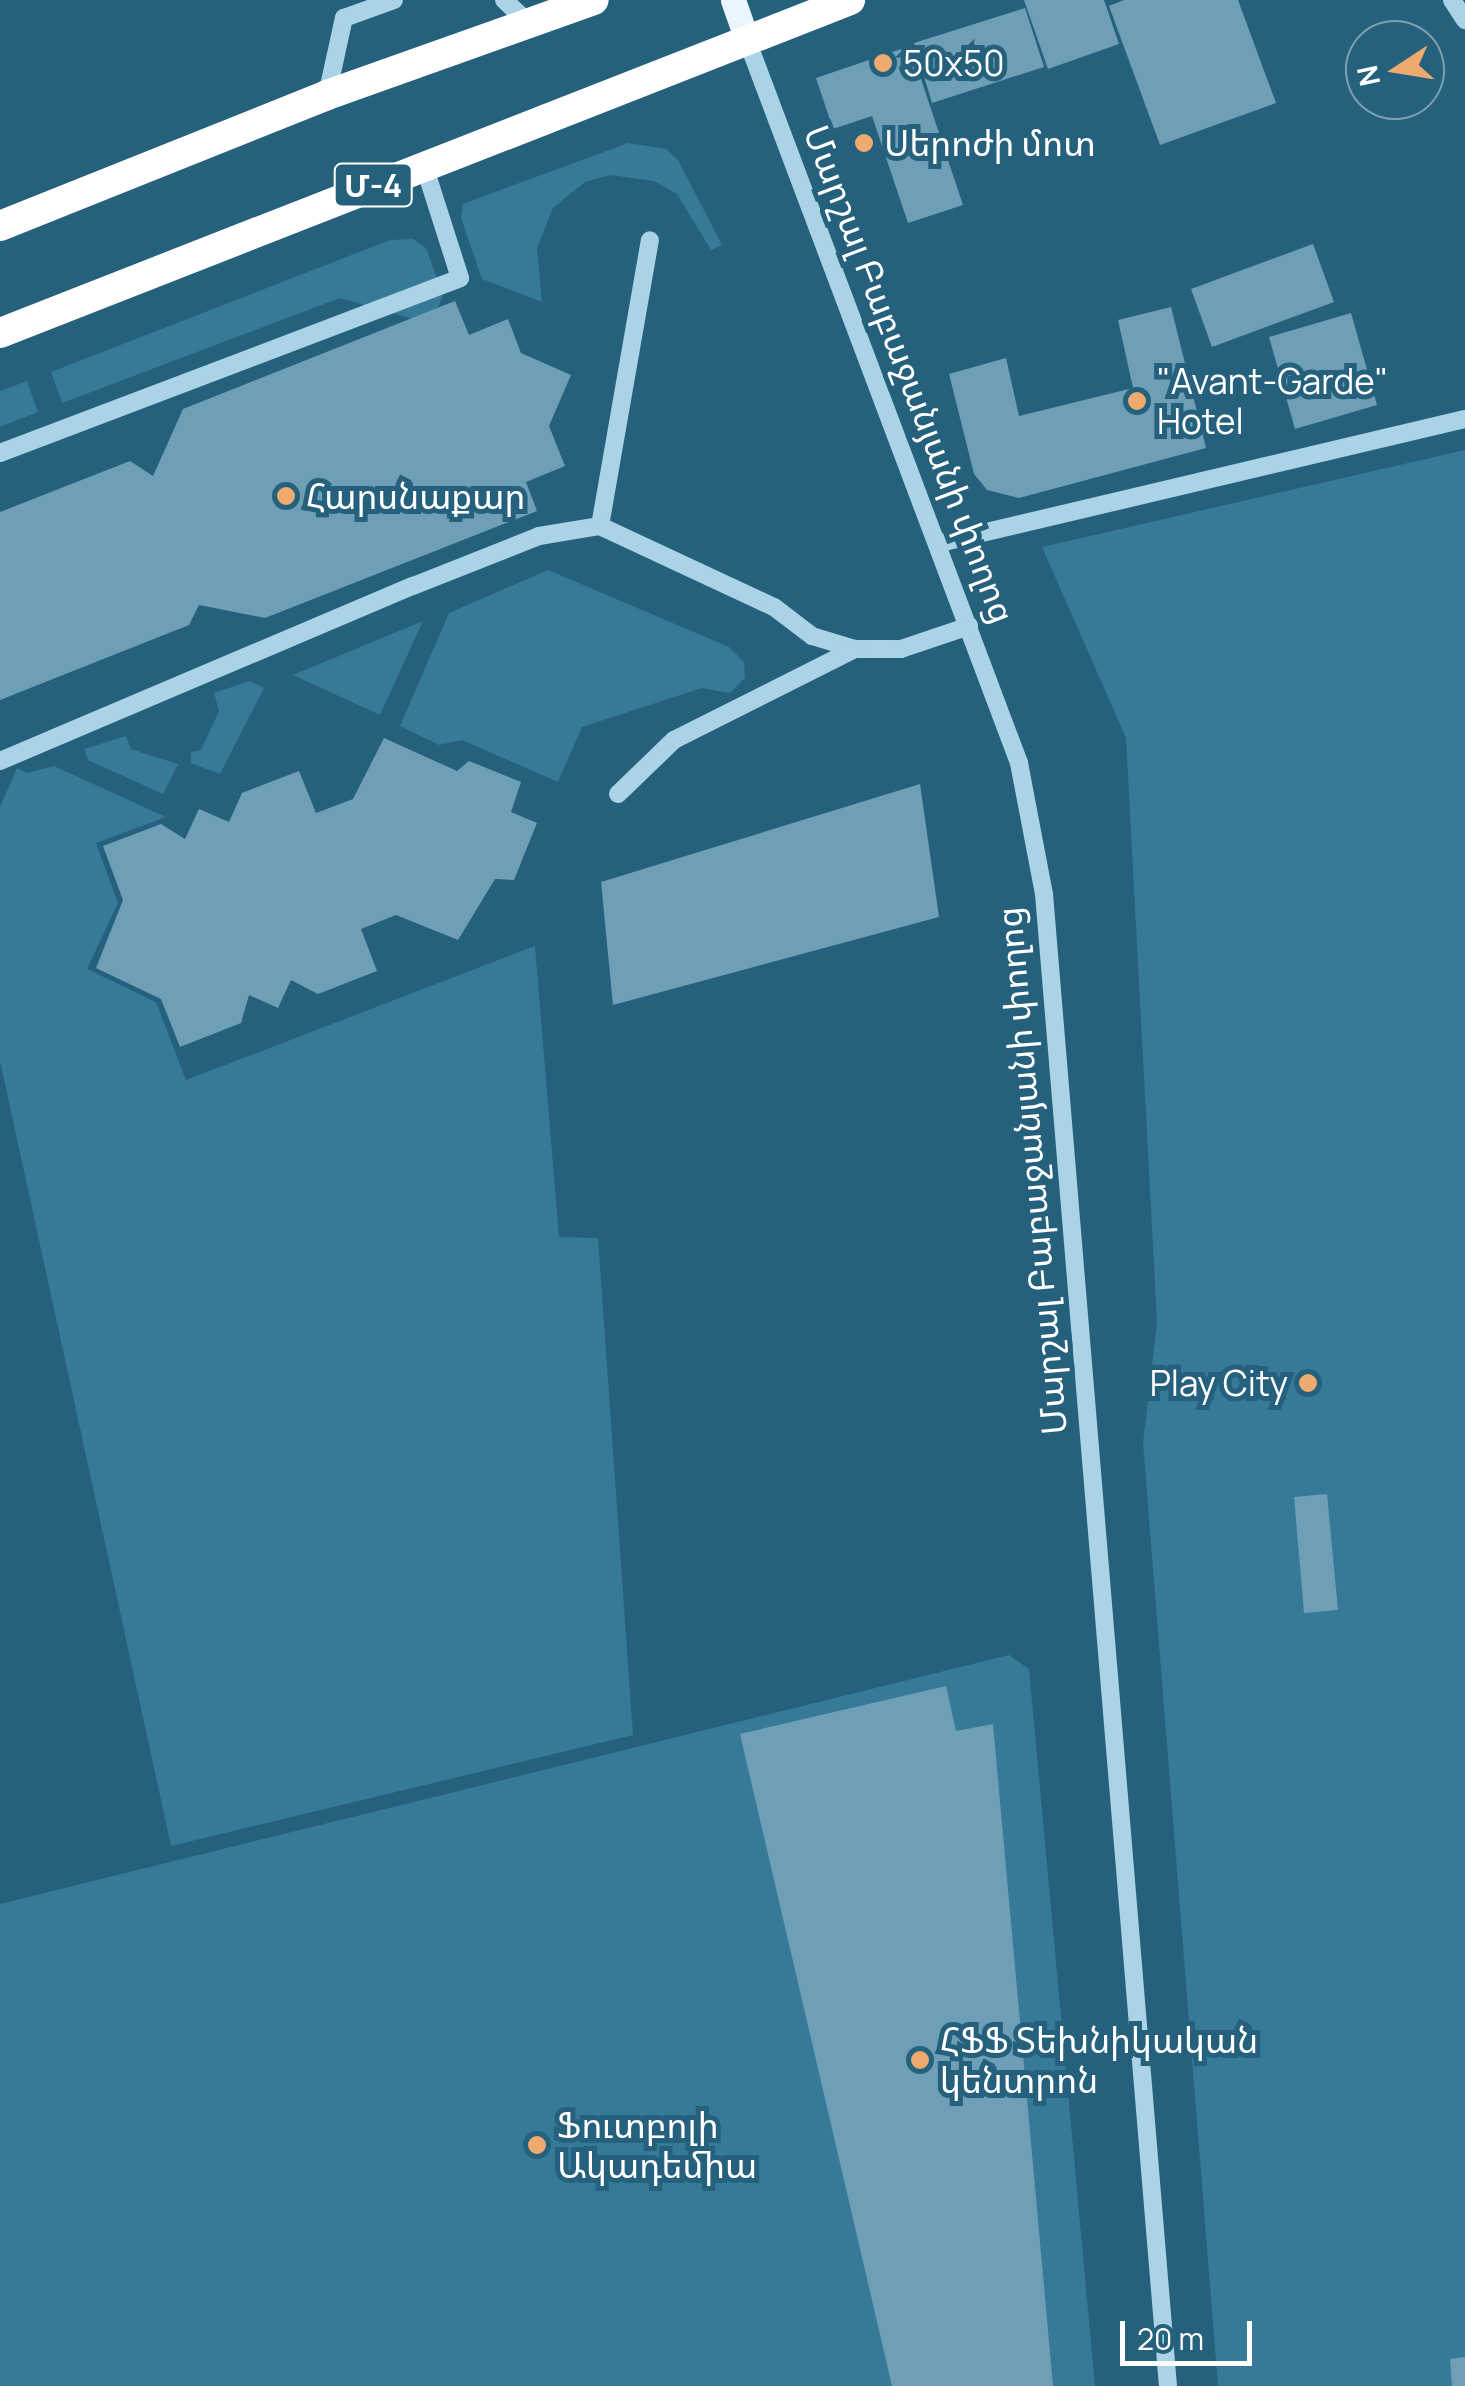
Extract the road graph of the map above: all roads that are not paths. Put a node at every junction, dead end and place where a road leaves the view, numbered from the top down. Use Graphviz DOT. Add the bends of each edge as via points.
graph roads {
  1 [pos="394,0"];
  2 [pos="504,0"];
  3 [pos="594,0"];
  4 [pos="733,0"];
  5 [pos="850,0"];
  6 [pos="1452,0"];
  7 [pos="1465,20"];
  8 [pos="530,24"];
  9 [pos="747,40"];
  10 [pos="328,95"];
  11 [pos="424,165"];
  12 [pos="0,226"];
  13 [pos="650,240"];
  14 [pos="0,332"];
  15 [pos="1465,419"];
  16 [pos="0,454"];
  17 [pos="600,526"];
  18 [pos="940,543"];
  19 [pos="969,626"];
  20 [pos="855,649"];
  21 [pos="0,761"];
  22 [pos="618,794"];
  23 [pos="1168,2386"];
  1 -- 10 [label="street" via="344,18"];
  2 -- 8 [label="street"];
  3 -- 8 [label="highway"];
  4 -- 9 [label="main road, Մարշալ Բաբաջանյանի փողոց"];
  5 -- 9 [label="highway, Մ-4"];
  6 -- 7 [label="street"];
  8 -- 10 [label="highway"];
  9 -- 11 [label="highway, Մ-4"];
  9 -- 18 [label="street, Մարշալ Բաբաջանյանի փողոց"];
  10 -- 12 [label="highway"];
  11 -- 14 [label="highway, Մ-4"];
  11 -- 16 [label="street" via="460,278"];
  13 -- 17 [label="street"];
  15 -- 18 [label="street"];
  17 -- 20 [label="street" via="774,607 812,636"];
  17 -- 21 [label="street" via="540,536"];
  18 -- 19 [label="street, Մարշալ Բաբաջանյանի փողոց"];
  19 -- 20 [label="street" via="902,649"];
  19 -- 23 [label="street, Մարշալ Բաբաջանյանի փողոց" via="1019,763 1044,894"];
  20 -- 22 [label="street" via="674,740"];
}
